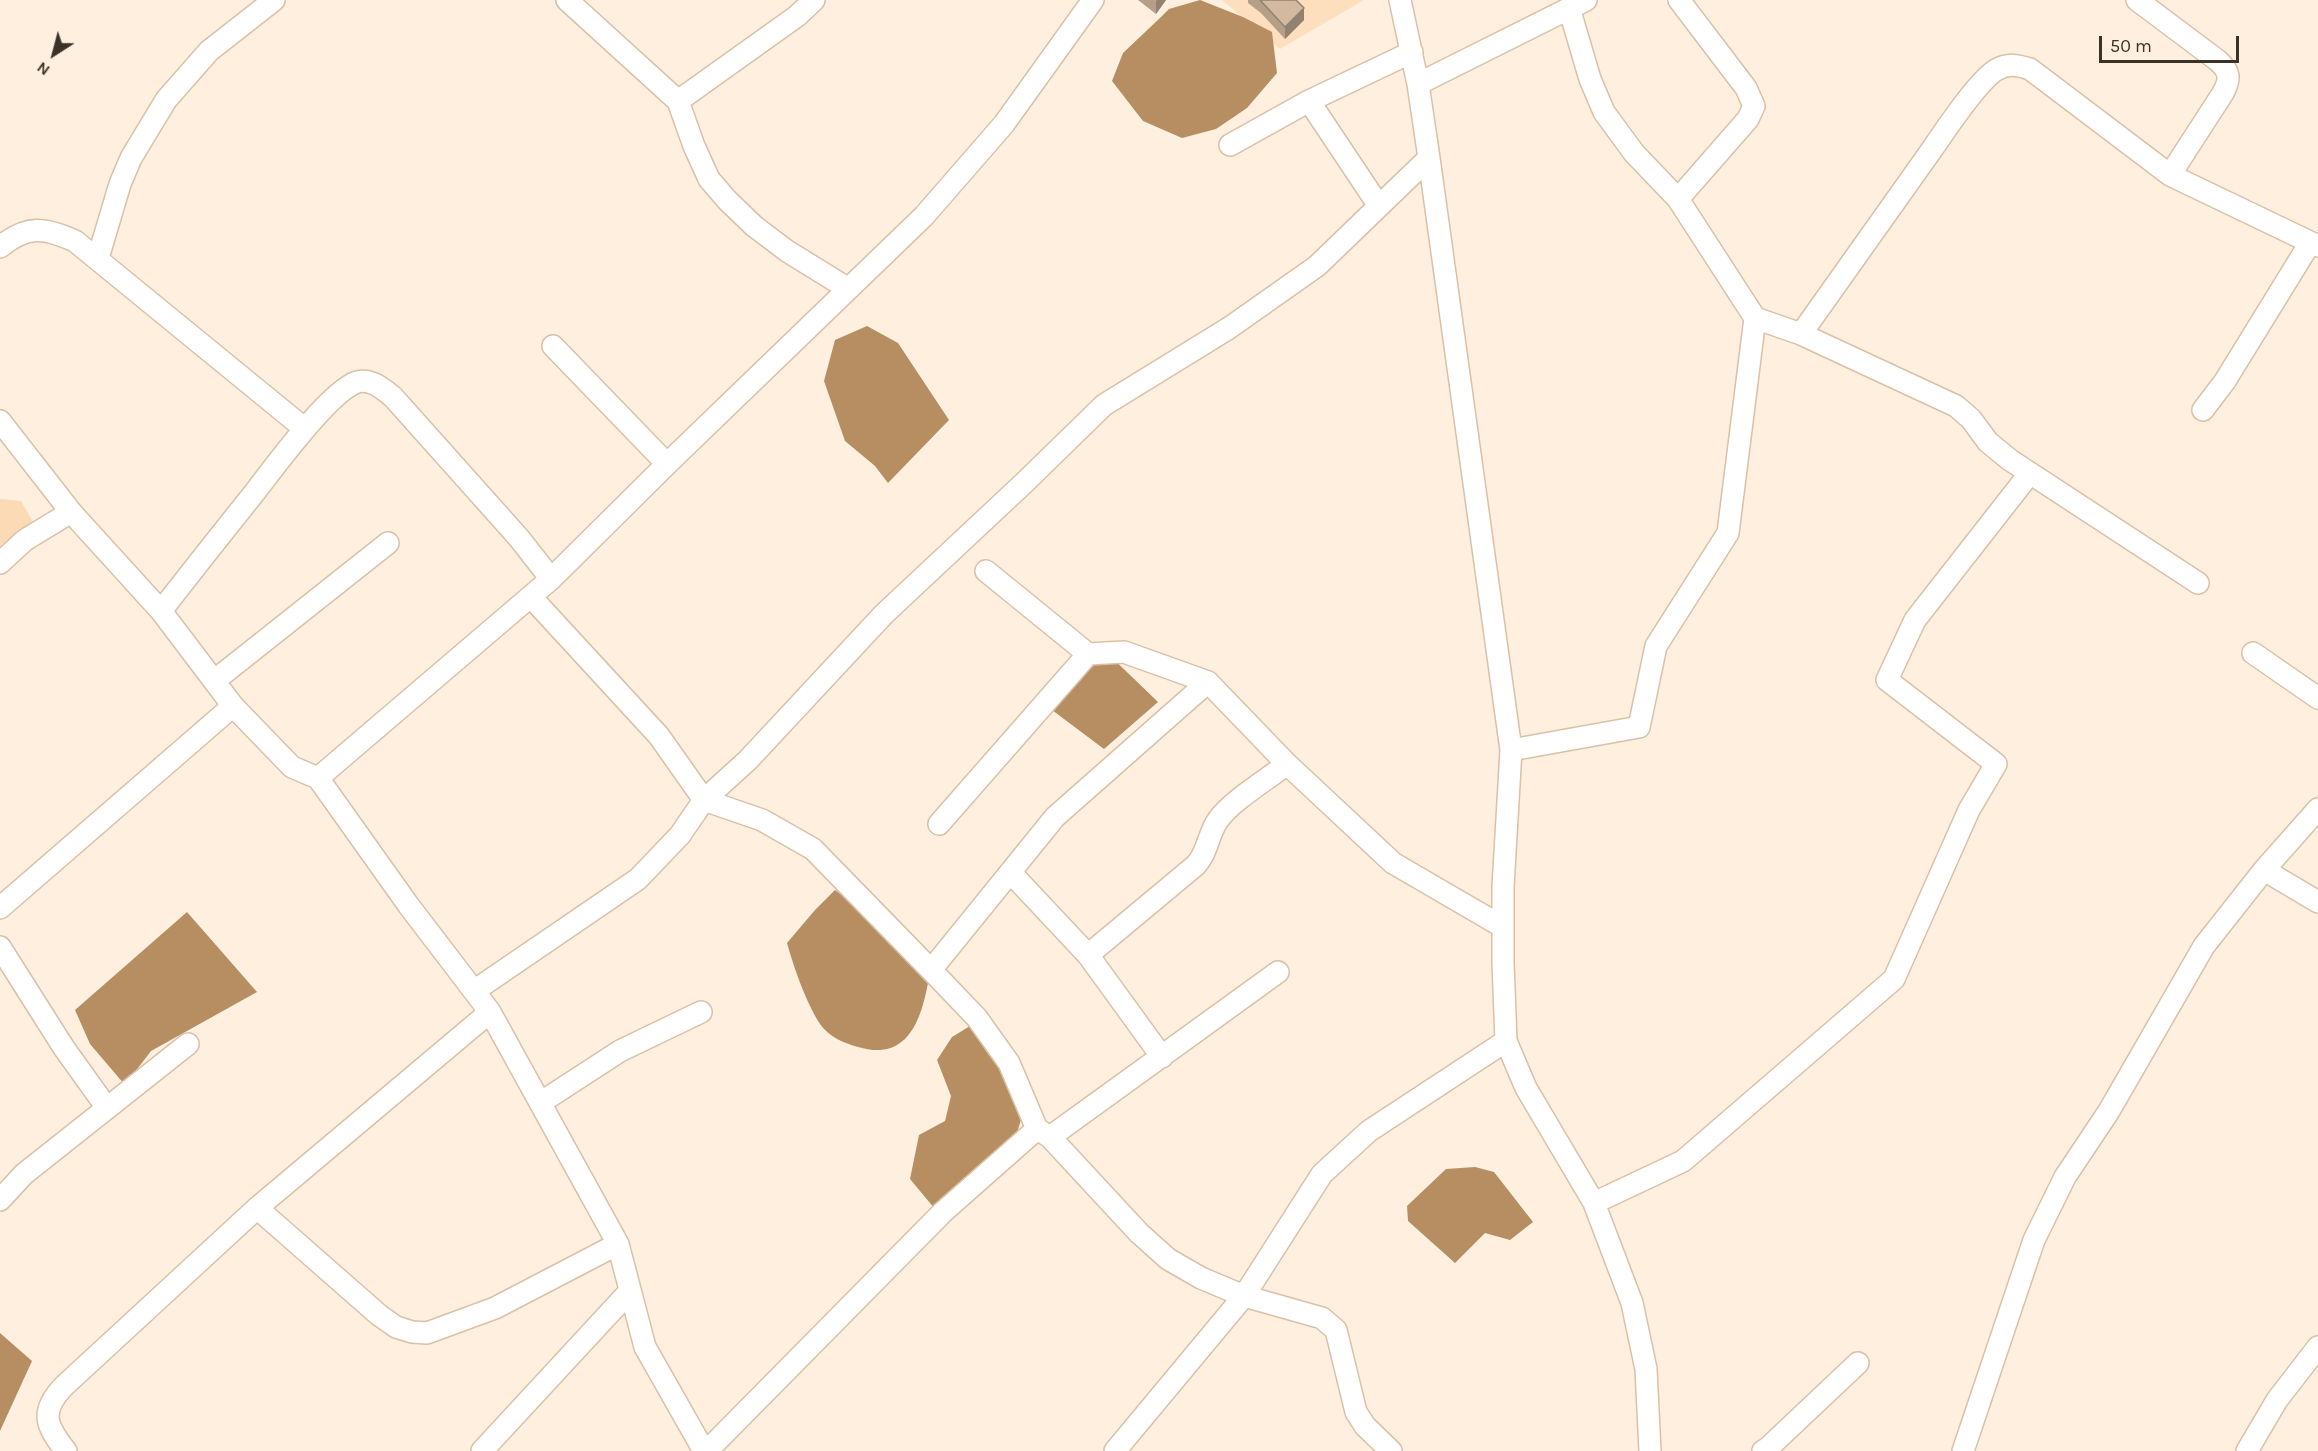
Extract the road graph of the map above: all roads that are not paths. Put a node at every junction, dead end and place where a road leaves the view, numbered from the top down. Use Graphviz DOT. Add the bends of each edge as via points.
graph roads {
  1 [pos="274,0"];
  2 [pos="567,0"];
  3 [pos="814,0"];
  4 [pos="1093,0"];
  5 [pos="1400,0"];
  6 [pos="1679,0"];
  7 [pos="2137,0"];
  8 [pos="1577,4"];
  9 [pos="1412,52"];
  10 [pos="1418,84"];
  11 [pos="678,101"];
  12 [pos="1309,101"];
  13 [pos="1230,145"];
  14 [pos="1429,158"];
  15 [pos="2170,175"];
  16 [pos="1678,199"];
  17 [pos="1379,206"];
  18 [pos="2314,245"];
  19 [pos="0,247"];
  20 [pos="98,258"];
  21 [pos="847,288"];
  22 [pos="1755,318"];
  23 [pos="1801,334"];
  24 [pos="553,346"];
  25 [pos="2203,410"];
  26 [pos="0,421"];
  27 [pos="305,429"];
  28 [pos="667,464"];
  29 [pos="2030,473"];
  30 [pos="71,512"];
  31 [pos="388,543"];
  32 [pos="0,563"];
  33 [pos="986,571"];
  34 [pos="551,579"];
  35 [pos="2198,583"];
  36 [pos="531,597"];
  37 [pos="161,611"];
  38 [pos="2253,653"];
  39 [pos="1088,654"];
  40 [pos="214,681"];
  41 [pos="1208,682"];
  42 [pos="2318,698"];
  43 [pos="233,706"];
  44 [pos="1511,750"];
  45 [pos="1287,764"];
  46 [pos="318,778"];
  47 [pos="705,800"];
  48 [pos="2318,808"];
  49 [pos="939,824"];
  50 [pos="2264,870"];
  51 [pos="1011,873"];
  52 [pos="2318,902"];
  53 [pos="0,908"];
  54 [pos="1503,927"];
  55 [pos="0,947"];
  56 [pos="1088,955"];
  57 [pos="931,970"];
  58 [pos="1278,972"];
  59 [pos="474,991"];
  60 [pos="490,1012"];
  61 [pos="701,1012"];
  62 [pos="1506,1041"];
  63 [pos="188,1044"];
  64 [pos="1162,1057"];
  65 [pos="540,1103"];
  66 [pos="107,1108"];
  67 [pos="1044,1133"];
  68 [pos="0,1200"];
  69 [pos="1594,1203"];
  70 [pos="257,1208"];
  71 [pos="618,1244"];
  72 [pos="630,1291"];
  73 [pos="1244,1296"];
  74 [pos="2318,1347"];
  75 [pos="1858,1363"];
  76 [pos="1971,1447"];
  77 [pos="66,1451"];
  78 [pos="482,1451"];
  79 [pos="706,1451"];
  80 [pos="1115,1451"];
  81 [pos="1391,1451"];
  82 [pos="1650,1451"];
  83 [pos="1763,1451"];
  84 [pos="2247,1451"];
  1 -- 20 [label="street" via="209,51 166,99 131,158"];
  2 -- 11 [label="street"];
  3 -- 11 [label="street"];
  4 -- 21 [label="street" via="1004,124 924,216"];
  5 -- 9 [label="street"];
  6 -- 16 [label="street" via="1746,88 1754,106 1748,119"];
  7 -- 15 [label="street" via="2217,60 2229,75 2223,93"];
  8 -- 10 [label="street"];
  8 -- 16 [label="street" via="1590,79 1604,112 1634,153"];
  9 -- 10 [label="street"];
  9 -- 12 [label="street"];
  10 -- 14 [label="street"];
  11 -- 21 [label="street" via="710,179 727,200 754,226"];
  12 -- 13 [label="street"];
  12 -- 17 [label="street"];
  14 -- 17 [label="street"];
  14 -- 44 [label="street"];
  15 -- 18 [label="street"];
  15 -- 23 [label="street" via="2030,69 2006,65 1985,79"];
  16 -- 22 [label="street"];
  17 -- 47 [label="street" via="1317,266 1229,328 1104,405 884,614"];
  18 -- 25 [label="street"];
  19 -- 20 [label="street" via="33,229 75,241"];
  20 -- 27 [label="street"];
  21 -- 28 [label="street"];
  22 -- 23 [label="street"];
  22 -- 44 [label="street" via="1728,533 1656,646 1639,727"];
  23 -- 29 [label="street" via="1956,406 1996,449"];
  24 -- 28 [label="street"];
  26 -- 30 [label="street"];
  27 -- 34 [label="street" via="346,388 367,381 378,385 511,529"];
  27 -- 37 [label="street"];
  28 -- 34 [label="street"];
  29 -- 35 [label="street"];
  29 -- 69 [label="street" via="1915,620 1887,680 1996,764 1969,810 1894,979 1683,1161"];
  30 -- 32 [label="street" via="25,540"];
  30 -- 37 [label="street"];
  31 -- 40 [label="street"];
  33 -- 39 [label="street"];
  34 -- 36 [label="street"];
  36 -- 46 [label="street"];
  36 -- 47 [label="street" via="659,736"];
  37 -- 40 [label="street"];
  38 -- 42 [label="street"];
  39 -- 41 [label="street" via="1124,652"];
  39 -- 49 [label="street"];
  40 -- 43 [label="street"];
  41 -- 45 [label="street"];
  41 -- 51 [label="street" via="1055,817"];
  43 -- 46 [label="street" via="292,767"];
  43 -- 53 [label="street"];
  44 -- 54 [label="street"];
  45 -- 54 [label="street" via="1393,863"];
  45 -- 56 [label="street" via="1224,813 1196,865"];
  46 -- 59 [label="street"];
  47 -- 57 [label="street" via="762,819 813,849"];
  47 -- 59 [label="street" via="681,835 638,879"];
  48 -- 50 [label="street"];
  50 -- 52 [label="street"];
  50 -- 76 [label="street" via="2204,946 2109,1111 2065,1177 2034,1240"];
  51 -- 56 [label="street"];
  51 -- 57 [label="street"];
  54 -- 62 [label="street"];
  55 -- 66 [label="street"];
  56 -- 64 [label="street"];
  57 -- 67 [label="street" via="977,1018 1009,1063"];
  58 -- 64 [label="street"];
  59 -- 60 [label="street"];
  60 -- 65 [label="street"];
  60 -- 70 [label="street"];
  61 -- 65 [label="street" via="620,1052"];
  62 -- 69 [label="street" via="1526,1088"];
  62 -- 73 [label="street" via="1369,1131 1322,1174"];
  63 -- 66 [label="street"];
  64 -- 67 [label="street"];
  65 -- 71 [label="street"];
  66 -- 68 [label="street" via="24,1174"];
  67 -- 73 [label="street" via="1168,1259"];
  67 -- 79 [label="street" via="942,1212"];
  69 -- 82 [label="street" via="1632,1303 1646,1369"];
  70 -- 71 [label="street" via="379,1315 412,1332 427,1332 495,1308"];
  70 -- 77 [label="street" via="51,1399 49,1423"];
  71 -- 72 [label="street"];
  72 -- 78 [label="street"];
  72 -- 79 [label="street" via="645,1347"];
  73 -- 80 [label="street"];
  73 -- 81 [label="street" via="1330,1323 1336,1330 1356,1412"];
  74 -- 84 [label="street" via="2277,1400"];
  75 -- 83 [label="street"];
}
